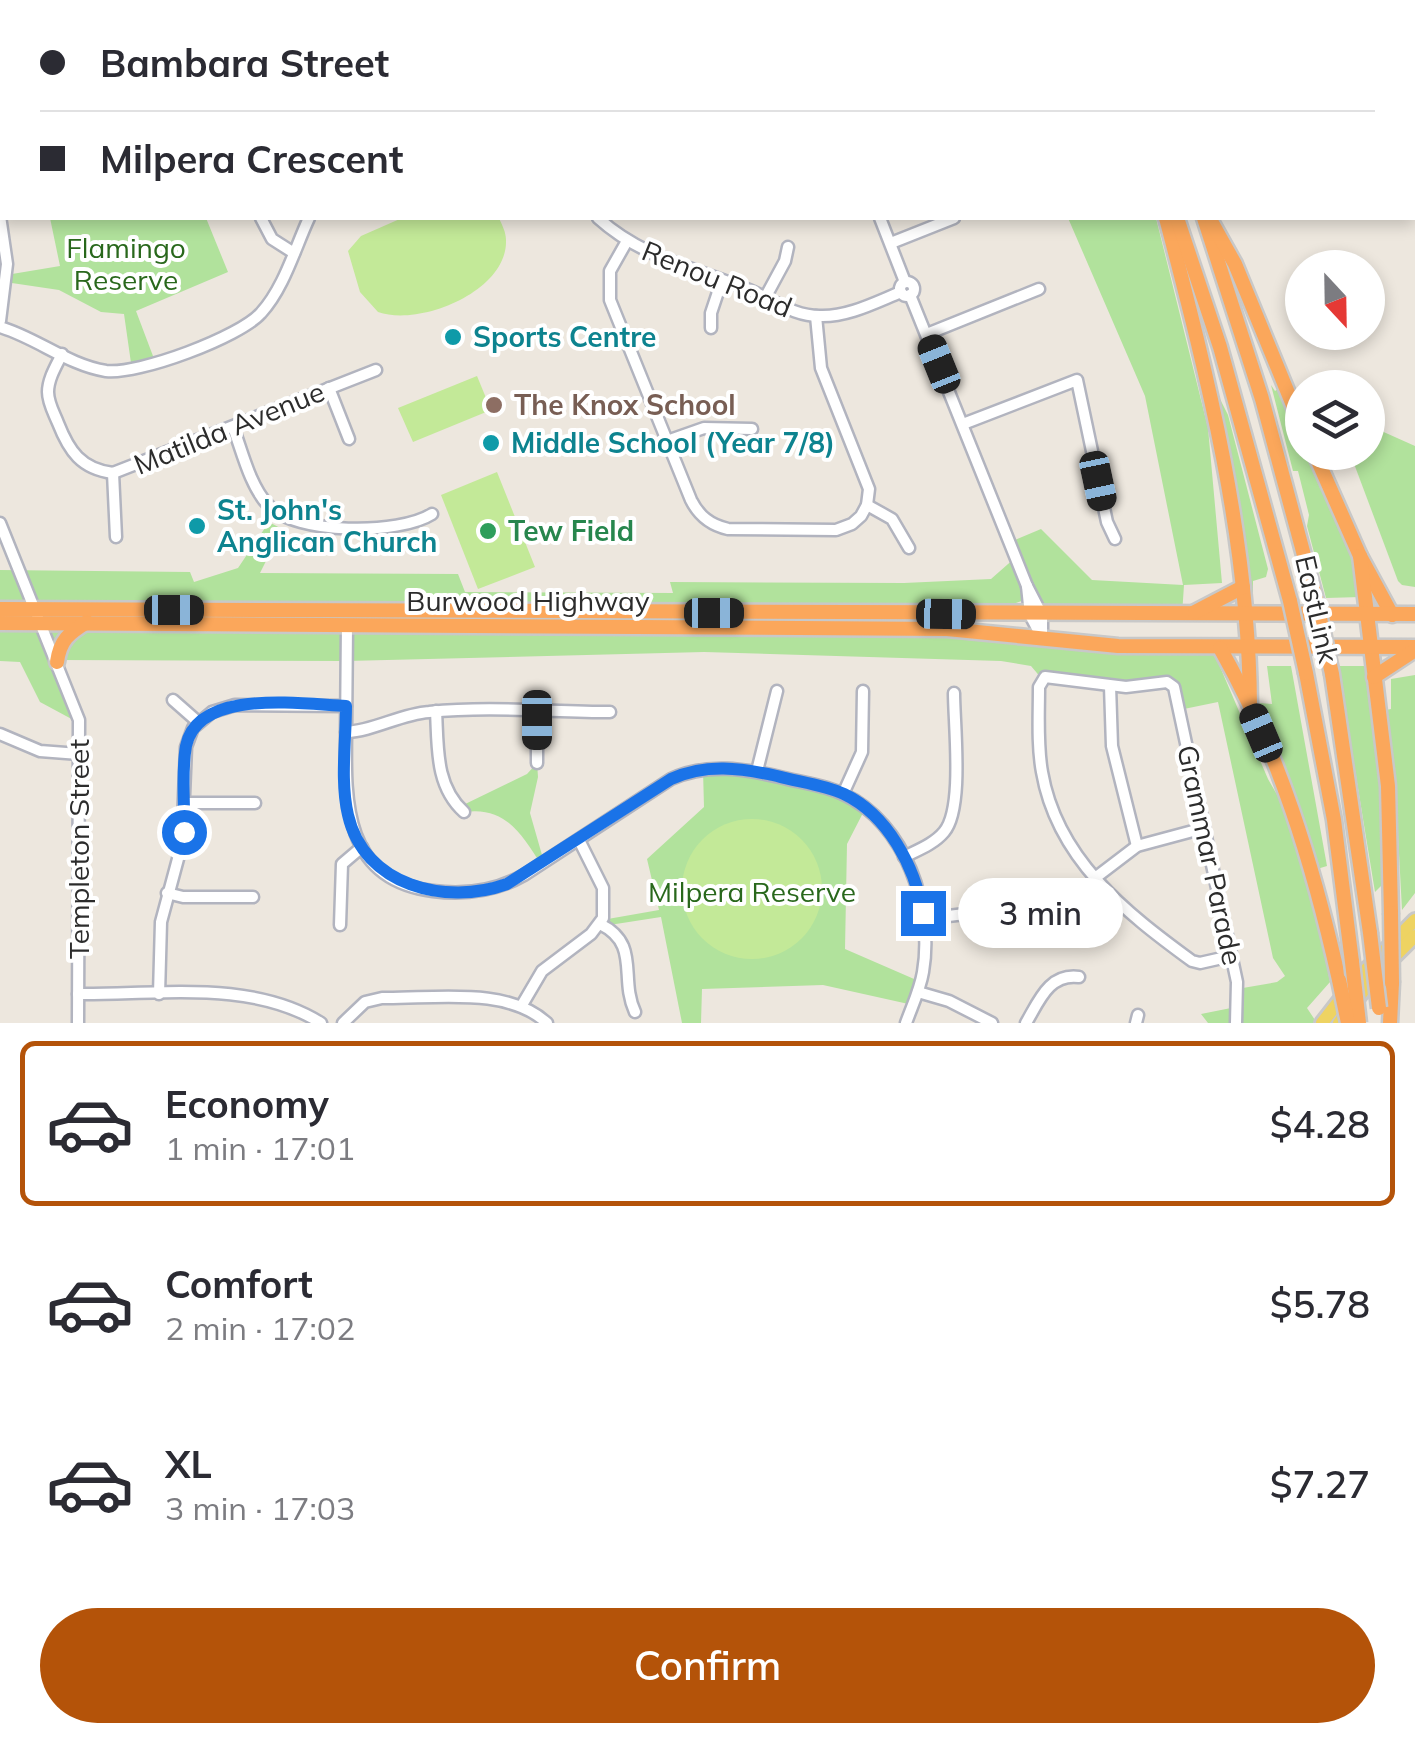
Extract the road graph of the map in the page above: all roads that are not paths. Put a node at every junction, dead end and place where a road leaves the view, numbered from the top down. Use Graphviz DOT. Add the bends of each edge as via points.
graph roads {
  1 [pos="1,220"];
  2 [pos="261,220"];
  3 [pos="308,220"];
  4 [pos="603,220"];
  5 [pos="881,220"];
  6 [pos="949,220"];
  7 [pos="1166,220"];
  8 [pos="1178,220"];
  9 [pos="1207,220"];
  10 [pos="1207,220"];
  11 [pos="627,240"];
  12 [pos="890,243"];
  13 [pos="788,247"];
  14 [pos="294,253"];
  15 [pos="722,280"];
  16 [pos="1039,289"];
  17 [pos="906,290"];
  18 [pos="766,298"];
  19 [pos="816,316"];
  20 [pos="0,324"];
  21 [pos="711,328"];
  22 [pos="927,334"];
  23 [pos="62,354"];
  24 [pos="376,370"];
  25 [pos="1285,386"];
  26 [pos="328,388"];
  27 [pos="963,424"];
  28 [pos="233,427"];
  29 [pos="752,430"];
  30 [pos="349,439"];
  31 [pos="667,440"];
  32 [pos="1322,470"];
  33 [pos="113,473"];
  34 [pos="867,506"];
  35 [pos="432,514"];
  36 [pos="0,523"];
  37 [pos="116,537"];
  38 [pos="1115,539"];
  39 [pos="909,548"];
  40 [pos="1360,556"];
  41 [pos="1027,586"];
  42 [pos="1243,587"];
  43 [pos="0,609"];
  44 [pos="1033,609"];
  45 [pos="1392,614"];
  46 [pos="1415,614"];
  47 [pos="36,615"];
  48 [pos="1189,615"];
  49 [pos="1245,615"];
  50 [pos="1367,616"];
  51 [pos="947,621"];
  52 [pos="87,622"];
  53 [pos="0,623"];
  54 [pos="346,626"];
  55 [pos="1042,637"];
  56 [pos="1220,648"];
  57 [pos="1415,648"];
  58 [pos="1248,649"];
  59 [pos="1370,650"];
  60 [pos="57,662"];
  61 [pos="1374,677"];
  62 [pos="1110,686"];
  63 [pos="777,691"];
  64 [pos="863,691"];
  65 [pos="954,692"];
  66 [pos="173,700"];
  67 [pos="346,706"];
  68 [pos="1250,706"];
  69 [pos="436,711"];
  70 [pos="537,712"];
  71 [pos="610,712"];
  72 [pos="198,722"];
  73 [pos="346,732"];
  74 [pos="0,734"];
  75 [pos="80,754"];
  76 [pos="537,763"];
  77 [pos="757,772"];
  78 [pos="843,794"];
  79 [pos="185,803"];
  80 [pos="255,804"];
  81 [pos="464,812"];
  82 [pos="1204,828"];
  83 [pos="579,840"];
  84 [pos="1137,846"];
  85 [pos="362,847"];
  86 [pos="904,857"];
  87 [pos="1094,878"];
  88 [pos="167,893"];
  89 [pos="253,897"];
  90 [pos="1009,904"];
  91 [pos="924,919"];
  92 [pos="1415,920"];
  93 [pos="600,924"];
  94 [pos="340,925"];
  95 [pos="1415,936"];
  96 [pos="1231,956"];
  97 [pos="1079,976"];
  98 [pos="918,992"];
  99 [pos="78,994"];
  100 [pos="159,994"];
  101 [pos="522,1005"];
  102 [pos="635,1012"];
  103 [pos="1380,1015"];
  104 [pos="78,1023"];
  105 [pos="322,1023"];
  106 [pos="344,1023"];
  107 [pos="547,1023"];
  108 [pos="906,1023"];
  109 [pos="992,1023"];
  110 [pos="1026,1023"];
  111 [pos="1236,1023"];
  112 [pos="1322,1023"];
  113 [pos="1339,1023"];
  114 [pos="1348,1023"];
  115 [pos="1358,1023"];
  116 [pos="1390,1023"];
  1 -- 20 [label="street" via="8,264"];
  2 -- 14 [label="street" via="276,243"];
  3 -- 14 [label="street"];
  4 -- 11 [label="street, Renou Road"];
  5 -- 12 [label="street"];
  6 -- 12 [label="street"];
  7 -- 42 [label="highway" via="1218,429"];
  8 -- 115 [label="highway, EastLink, bridge" via="1290,601 1334,820"];
  9 -- 25 [label="highway" via="1234,264"];
  10 -- 103 [label="highway, EastLink, bridge" via="1316,600"];
  11 -- 15 [label="street, Renou Road"];
  11 -- 31 [label="street" via="611,266 609,295"];
  12 -- 17 [label="street"];
  13 -- 18 [label="street"];
  14 -- 23 [label="street" via="268,305 236,331 132,370 105,370"];
  15 -- 18 [label="street, Renou Road"];
  15 -- 21 [label="street"];
  16 -- 22 [label="street"];
  17 -- 19 [label="street, Renou Road" via="844,314"];
  17 -- 22 [label="street"];
  18 -- 19 [label="street, Renou Road"];
  19 -- 34 [label="street" via="820,362 868,484"];
  20 -- 23 [label="street"];
  22 -- 27 [label="street"];
  23 -- 33 [label="street, Matilda Avenue" via="48,394 64,440 79,461"];
  24 -- 26 [label="street, Matilda Avenue"];
  26 -- 28 [label="street, Matilda Avenue"];
  26 -- 30 [label="street"];
  27 -- 38 [label="street" via="1077,380"];
  27 -- 41 [label="street"];
  28 -- 33 [label="street, Matilda Avenue"];
  28 -- 35 [label="street" via="263,499 292,521 396,526"];
  29 -- 31 [label="street" via="704,428"];
  31 -- 34 [label="street" via="694,508 720,528 836,530 856,521"];
  32 -- 40 [label="highway"];
  33 -- 37 [label="street"];
  34 -- 39 [label="street" via="892,519"];
  36 -- 47 [label="street"];
  40 -- 45 [label="highway"];
  40 -- 50 [label="highway"];
  41 -- 44 [label="street"];
  41 -- 44 [label="street"];
  42 -- 48 [label="highway"];
  42 -- 49 [label="highway"];
  43 -- 47 [label="highway, Burwood Highway"];
  44 -- 48 [label="highway, Burwood Highway"];
  44 -- 51 [label="highway, Burwood Highway"];
  44 -- 55 [label="street"];
  45 -- 46 [label="highway, Burwood Highway"];
  45 -- 50 [label="highway, Burwood Highway"];
  47 -- 51 [label="highway, Burwood Highway"];
  47 -- 52 [label="highway, Burwood Highway"];
  47 -- 53 [label="highway, Burwood Highway"];
  47 -- 60 [label="street, Templeton Street"];
  48 -- 49 [label="highway, Burwood Highway"];
  49 -- 50 [label="highway, Burwood Highway"];
  49 -- 58 [label="highway"];
  50 -- 59 [label="highway"];
  51 -- 54 [label="highway, Burwood Highway"];
  51 -- 55 [label="highway, Burwood Highway"];
  52 -- 54 [label="highway, Burwood Highway"];
  52 -- 60 [label="highway" via="64,638"];
  54 -- 67 [label="street"];
  55 -- 56 [label="highway, Burwood Highway"];
  56 -- 58 [label="highway, Burwood Highway"];
  56 -- 68 [label="highway"];
  57 -- 59 [label="highway, Burwood Highway"];
  57 -- 61 [label="highway"];
  58 -- 59 [label="highway, Burwood Highway"];
  58 -- 68 [label="highway"];
  59 -- 61 [label="highway"];
  60 -- 75 [label="street, Templeton Street" via="78,714"];
  61 -- 116 [label="highway, bridge" via="1388,786"];
  62 -- 82 [label="street, Grammar Parade" via="1174,687"];
  62 -- 84 [label="street" via="1112,746"];
  62 -- 87 [label="street" via="1048,675 1040,687 1046,790 1062,832"];
  63 -- 77 [label="street"];
  64 -- 78 [label="street" via="862,752"];
  65 -- 86 [label="street" via="952,818 939,838"];
  66 -- 72 [label="street"];
  67 -- 72 [label="street" via="235,705"];
  67 -- 73 [label="street"];
  68 -- 114 [label="highway, bridge" via="1299,825"];
  69 -- 70 [label="street"];
  69 -- 73 [label="street"];
  69 -- 81 [label="street" via="442,776"];
  70 -- 71 [label="street"];
  70 -- 76 [label="street"];
  72 -- 79 [label="street" via="186,748"];
  73 -- 85 [label="street" via="346,806"];
  74 -- 75 [label="street" via="40,752"];
  75 -- 99 [label="street, Templeton Street"];
  77 -- 78 [label="street"];
  77 -- 83 [label="street" via="681,774"];
  78 -- 86 [label="street" via="881,824"];
  79 -- 80 [label="street"];
  79 -- 88 [label="street" via="180,856"];
  82 -- 84 [label="street"];
  82 -- 96 [label="street, Grammar Parade"];
  83 -- 85 [label="street" via="516,880 470,892 404,883"];
  83 -- 93 [label="street" via="604,888"];
  84 -- 87 [label="street"];
  85 -- 94 [label="street" via="342,864"];
  86 -- 91 [label="street"];
  87 -- 96 [label="street" via="1192,961"];
  88 -- 89 [label="street"];
  88 -- 100 [label="street"];
  90 -- 91 [label="street"];
  91 -- 98 [label="street"];
  92 -- 112 [label="main road"];
  93 -- 101 [label="street" via="542,971"];
  93 -- 102 [label="street" via="624,944"];
  95 -- 113 [label="main road"];
  96 -- 111 [label="street, Grammar Parade"];
  97 -- 110 [label="street" via="1050,984"];
  98 -- 108 [label="street"];
  98 -- 109 [label="street"];
  99 -- 100 [label="street"];
  99 -- 104 [label="street, Templeton Street"];
  100 -- 105 [label="street" via="255,997"];
  101 -- 106 [label="street" via="376,999"];
  101 -- 107 [label="street"];
}
